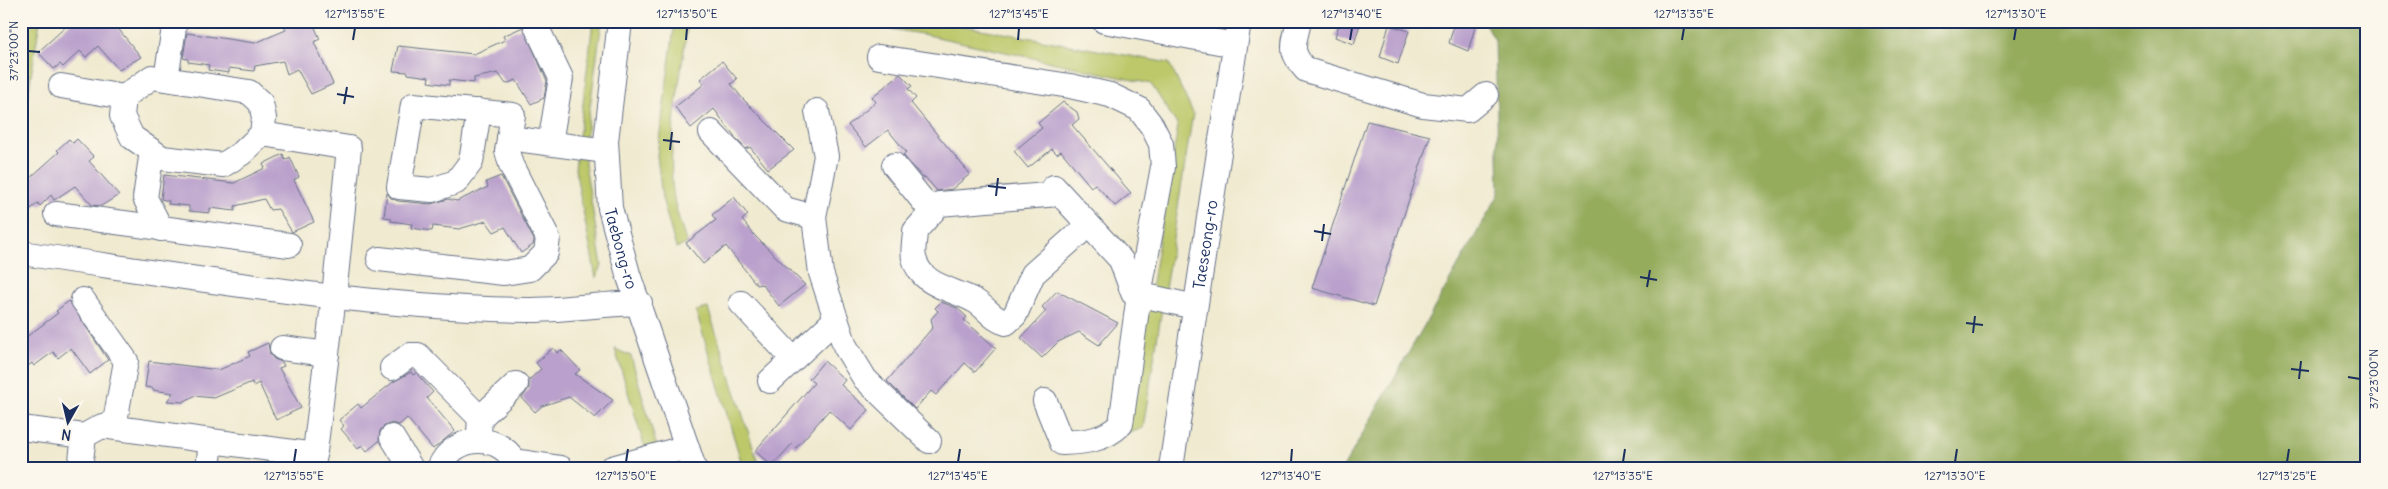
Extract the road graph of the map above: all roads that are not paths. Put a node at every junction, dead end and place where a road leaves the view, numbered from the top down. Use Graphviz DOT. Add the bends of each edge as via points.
graph roads {
  1 [pos="175,21"];
  2 [pos="620,21"];
  3 [pos="1104,21"];
  4 [pos="1239,21"];
  5 [pos="1299,21"];
  6 [pos="536,26"];
  7 [pos="1235,46"];
  8 [pos="879,57"];
  9 [pos="166,79"];
  10 [pos="61,86"];
  11 [pos="1486,96"];
  12 [pos="124,97"];
  13 [pos="479,111"];
  14 [pos="818,111"];
  15 [pos="711,132"];
  16 [pos="262,134"];
  17 [pos="509,138"];
  18 [pos="550,144"];
  19 [pos="152,151"];
  20 [pos="606,151"];
  21 [pos="894,165"];
  22 [pos="932,212"];
  23 [pos="56,214"];
  24 [pos="814,216"];
  25 [pos="1087,226"];
  26 [pos="161,229"];
  27 [pos="289,245"];
  28 [pos="21,253"];
  29 [pos="379,259"];
  30 [pos="1139,295"];
  31 [pos="334,296"];
  32 [pos="83,300"];
  33 [pos="640,303"];
  34 [pos="741,303"];
  35 [pos="1195,307"];
  36 [pos="836,319"];
  37 [pos="282,348"];
  38 [pos="327,354"];
  39 [pos="793,359"];
  40 [pos="392,368"];
  41 [pos="770,380"];
  42 [pos="516,384"];
  43 [pos="1046,401"];
  44 [pos="21,428"];
  45 [pos="114,428"];
  46 [pos="479,429"];
  47 [pos="84,436"];
  48 [pos="392,437"];
  49 [pos="211,441"];
  50 [pos="929,441"];
  51 [pos="691,458"];
  52 [pos="314,461"];
  53 [pos="516,464"];
  54 [pos="80,468"];
  55 [pos="208,468"];
  56 [pos="411,468"];
  57 [pos="438,468"];
  58 [pos="561,468"];
  59 [pos="612,468"];
  60 [pos="1171,468"];
  1 -- 9 [label="street"];
  2 -- 20 [label="street, Taebong-ro"];
  3 -- 7 [label="street"];
  4 -- 7 [label="street, Taeseong-ro"];
  5 -- 11 [label="street" via="1295,58 1306,70 1423,106 1468,110"];
  6 -- 18 [label="street" via="561,78"];
  7 -- 35 [label="street, Taeseong-ro"];
  8 -- 30 [label="street" via="1070,86 1110,95 1139,109 1161,144 1163,167"];
  9 -- 12 [label="street" via="152,77"];
  9 -- 16 [label="street" via="249,92 261,103 264,118"];
  10 -- 12 [label="street"];
  12 -- 19 [label="street" via="122,116 132,137"];
  13 -- 17 [label="street" via="513,115"];
  14 -- 24 [label="street" via="826,156"];
  15 -- 24 [label="street" via="785,209"];
  16 -- 19 [label="street" via="222,164 162,158"];
  16 -- 31 [label="street" via="350,148"];
  17 -- 18 [label="street"];
  17 -- 29 [label="street" via="507,151 511,165 548,238 546,253 530,269 504,273"];
  18 -- 20 [label="street"];
  19 -- 26 [label="street" via="145,198"];
  20 -- 33 [label="street, Taebong-ro" via="610,208 628,274"];
  21 -- 22 [label="street"];
  22 -- 25 [label="street" via="939,204 1056,190"];
  22 -- 25 [label="street" via="915,231 914,258 924,275 938,286 976,301 998,321 1006,323 1015,315 1032,274"];
  23 -- 26 [label="street"];
  24 -- 36 [label="street" via="821,273"];
  25 -- 30 [label="street" via="1121,260 1133,293"];
  26 -- 27 [label="street"];
  28 -- 31 [label="street"];
  30 -- 35 [label="street"];
  30 -- 43 [label="street" via="1121,424 1112,434 1087,442 1062,443"];
  31 -- 33 [label="street" via="527,310"];
  31 -- 38 [label="street"];
  32 -- 45 [label="street" via="126,361"];
  33 -- 51 [label="street, Taebong-ro"];
  34 -- 39 [label="street"];
  35 -- 60 [label="street, Taeseong-ro"];
  36 -- 39 [label="street"];
  36 -- 50 [label="street" via="845,346 866,379"];
  37 -- 38 [label="street"];
  38 -- 52 [label="street"];
  39 -- 41 [label="street"];
  40 -- 46 [label="street" via="410,355 418,355"];
  42 -- 46 [label="street"];
  44 -- 47 [label="street"];
  45 -- 47 [label="street" via="102,426"];
  45 -- 49 [label="street"];
  46 -- 53 [label="street" via="505,450"];
  46 -- 57 [label="street" via="452,449"];
  47 -- 54 [label="street"];
  48 -- 56 [label="street"];
  49 -- 52 [label="street"];
  49 -- 55 [label="street"];
  51 -- 59 [label="street"];
  53 -- 58 [label="street"];
}
